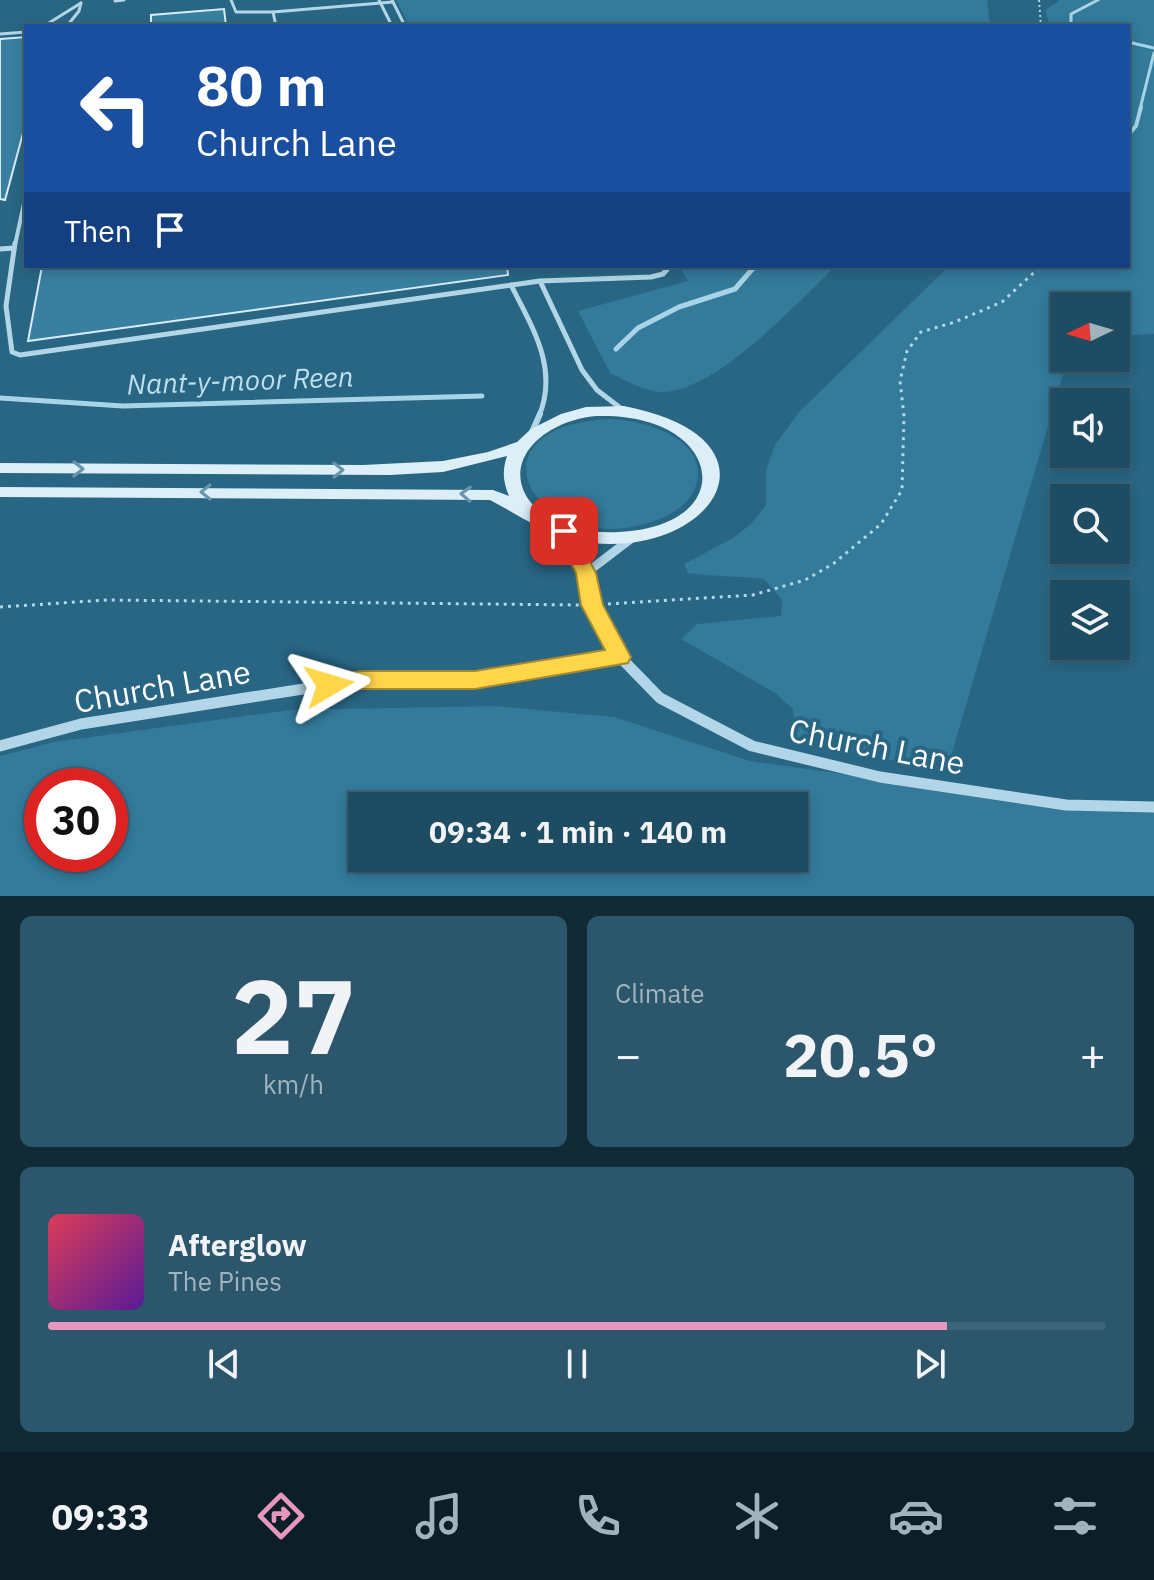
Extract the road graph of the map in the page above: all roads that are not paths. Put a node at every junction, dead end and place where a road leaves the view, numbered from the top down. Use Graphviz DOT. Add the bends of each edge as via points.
graph roads {
  1 [pos="124,0"];
  2 [pos="231,0"];
  3 [pos="115,1"];
  4 [pos="380,1"];
  5 [pos="392,1"];
  6 [pos="82,2"];
  7 [pos="273,12"];
  8 [pos="47,24"];
  9 [pos="69,24"];
  10 [pos="276,24"];
  11 [pos="391,24"];
  12 [pos="404,24"];
  13 [pos="24,32"];
  14 [pos="0,34"];
  15 [pos="24,203"];
  16 [pos="14,248"];
  17 [pos="0,249"];
  18 [pos="668,268"];
  19 [pos="540,281"];
  20 [pos="511,285"];
  21 [pos="3,307"];
  22 [pos="624,411"];
  23 [pos="525,440"];
  24 [pos="0,468"];
  25 [pos="0,492"];
  26 [pos="538,518"];
  27 [pos="564,531"];
  28 [pos="632,538"];
  29 [pos="586,573"];
  30 [pos="620,657"];
  31 [pos="0,746"];
  32 [pos="1154,807"];
  1 -- 3 [label="lane"];
  2 -- 7 [label="lane" via="236,12"];
  4 -- 5 [label="lane"];
  4 -- 7 [label="lane"];
  4 -- 11 [label="lane"];
  5 -- 12 [label="lane"];
  6 -- 8 [label="lane"];
  6 -- 9 [label="lane"];
  7 -- 10 [label="lane"];
  13 -- 14 [label="lane"];
  15 -- 16 [label="lane"];
  16 -- 17 [label="lane"];
  16 -- 21 [label="lane"];
  18 -- 19 [label="lane" via="651,277"];
  19 -- 20 [label="lane"];
  19 -- 22 [label="lane" via="582,370"];
  20 -- 21 [label="lane" via="33,355 12,352"];
  20 -- 23 [label="lane" via="536,334 546,374 547,393"];
  22 -- 23 [label="street" via="583,412 554,421"];
  22 -- 28 [label="street" via="656,417 682,430 702,447 713,469 710,492 695,513 668,529"];
  24 -- 23 [label="street, one-way" via="431,469 490,460"];
  23 -- 26 [label="street" via="511,464 511,483 520,502"];
  26 -- 25 [label="street, one-way" via="493,495"];
  26 -- 27 [label="street"];
  27 -- 28 [label="street"];
  27 -- 29 [label="street, Church Lane"];
  28 -- 29 [label="street"];
  29 -- 30 [label="street, Church Lane" via="592,605"];
  30 -- 31 [label="street, Church Lane" via="475,680 360,680 81,724"];
  30 -- 32 [label="street, Church Lane" via="660,698 752,746 880,777 1066,805"];
}
